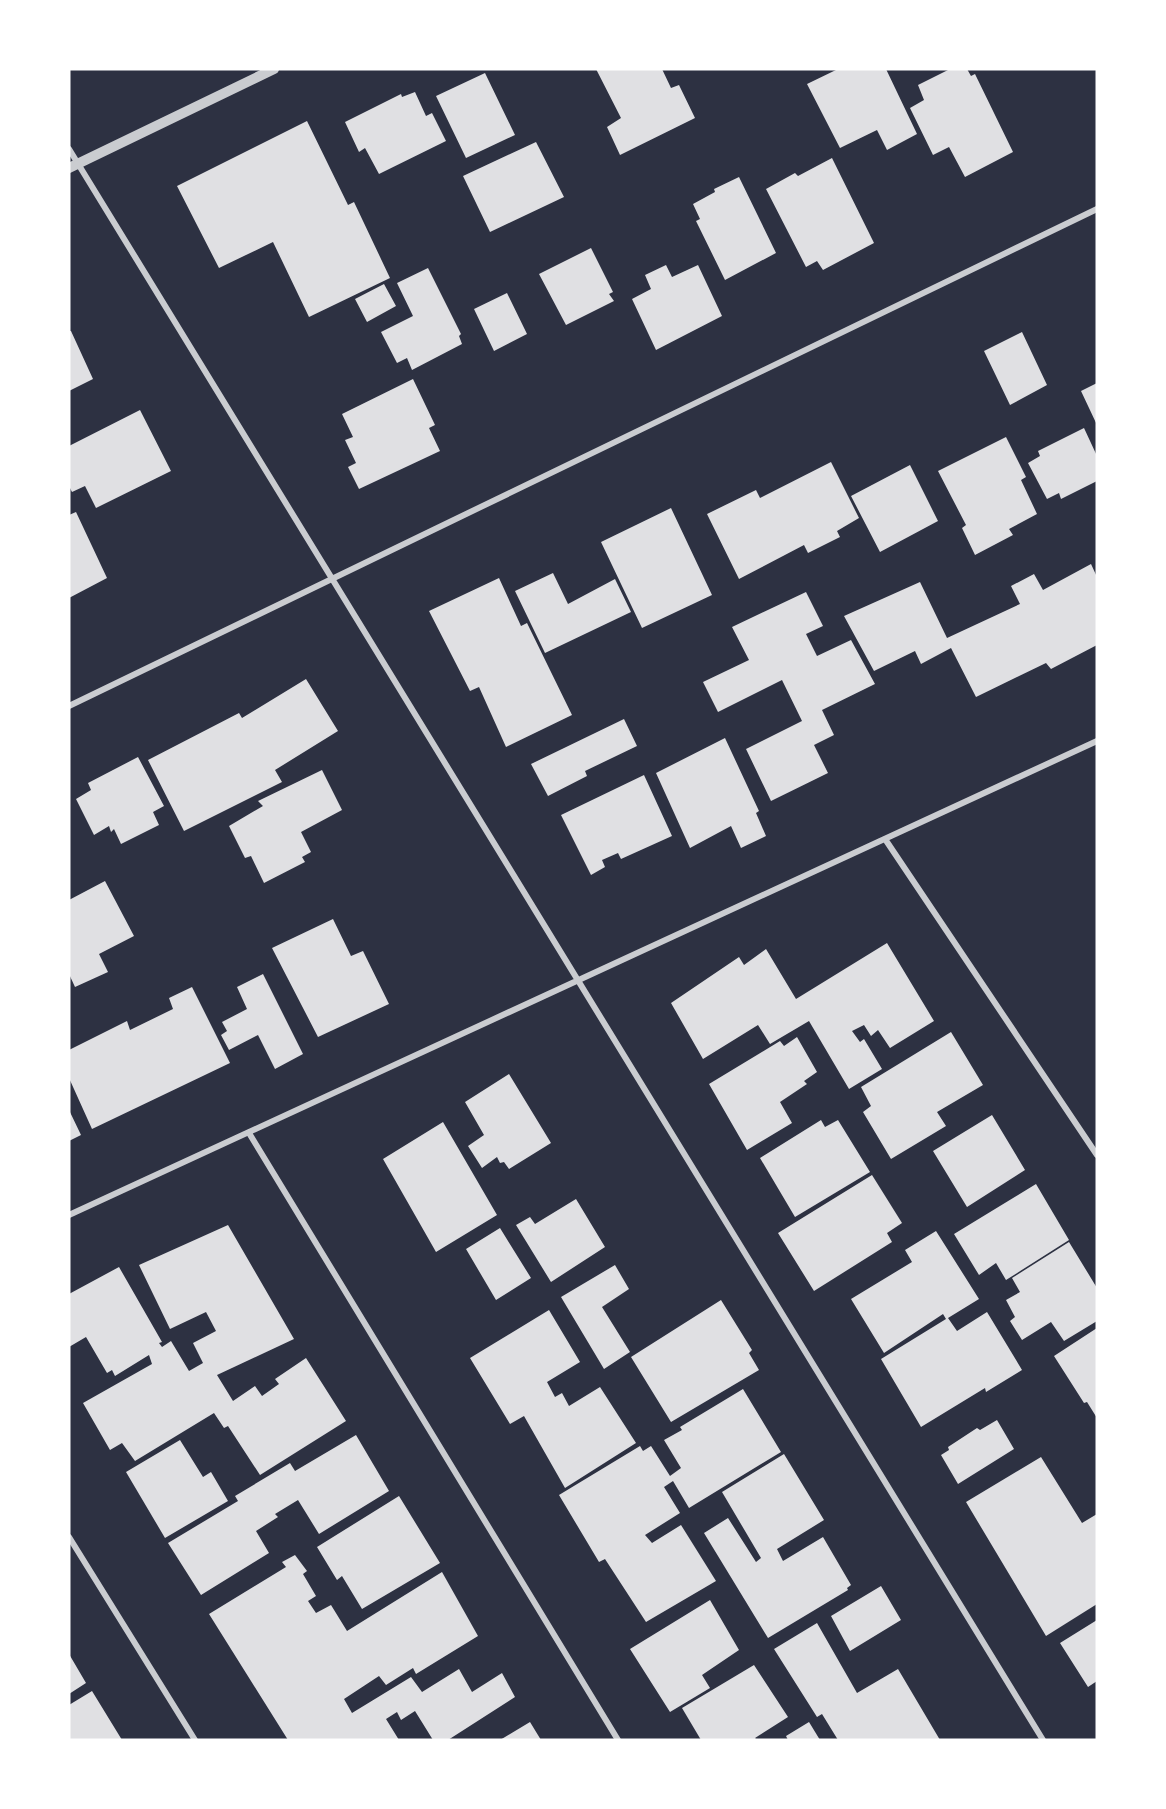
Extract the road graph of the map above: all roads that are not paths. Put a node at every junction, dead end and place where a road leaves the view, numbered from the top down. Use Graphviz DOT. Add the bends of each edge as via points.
graph roads {
  1 [pos="274,69"];
  2 [pos="69,149"];
  3 [pos="73,165"];
  4 [pos="1097,209"];
  5 [pos="333,578"];
  6 [pos="69,706"];
  7 [pos="1097,741"];
  8 [pos="885,839"];
  9 [pos="578,981"];
  10 [pos="249,1133"];
  11 [pos="1097,1155"];
  12 [pos="69,1215"];
  13 [pos="69,1538"];
  14 [pos="195,1740"];
  15 [pos="618,1740"];
  16 [pos="1043,1740"];
  1 -- 3 [label="street"];
  2 -- 3 [label="street"];
  3 -- 5 [label="street"];
  4 -- 5 [label="street"];
  5 -- 6 [label="street"];
  5 -- 9 [label="street"];
  7 -- 8 [label="street"];
  8 -- 9 [label="street"];
  8 -- 11 [label="street"];
  9 -- 10 [label="street"];
  9 -- 16 [label="street"];
  10 -- 12 [label="street"];
  10 -- 15 [label="street"];
  13 -- 14 [label="street"];
}
